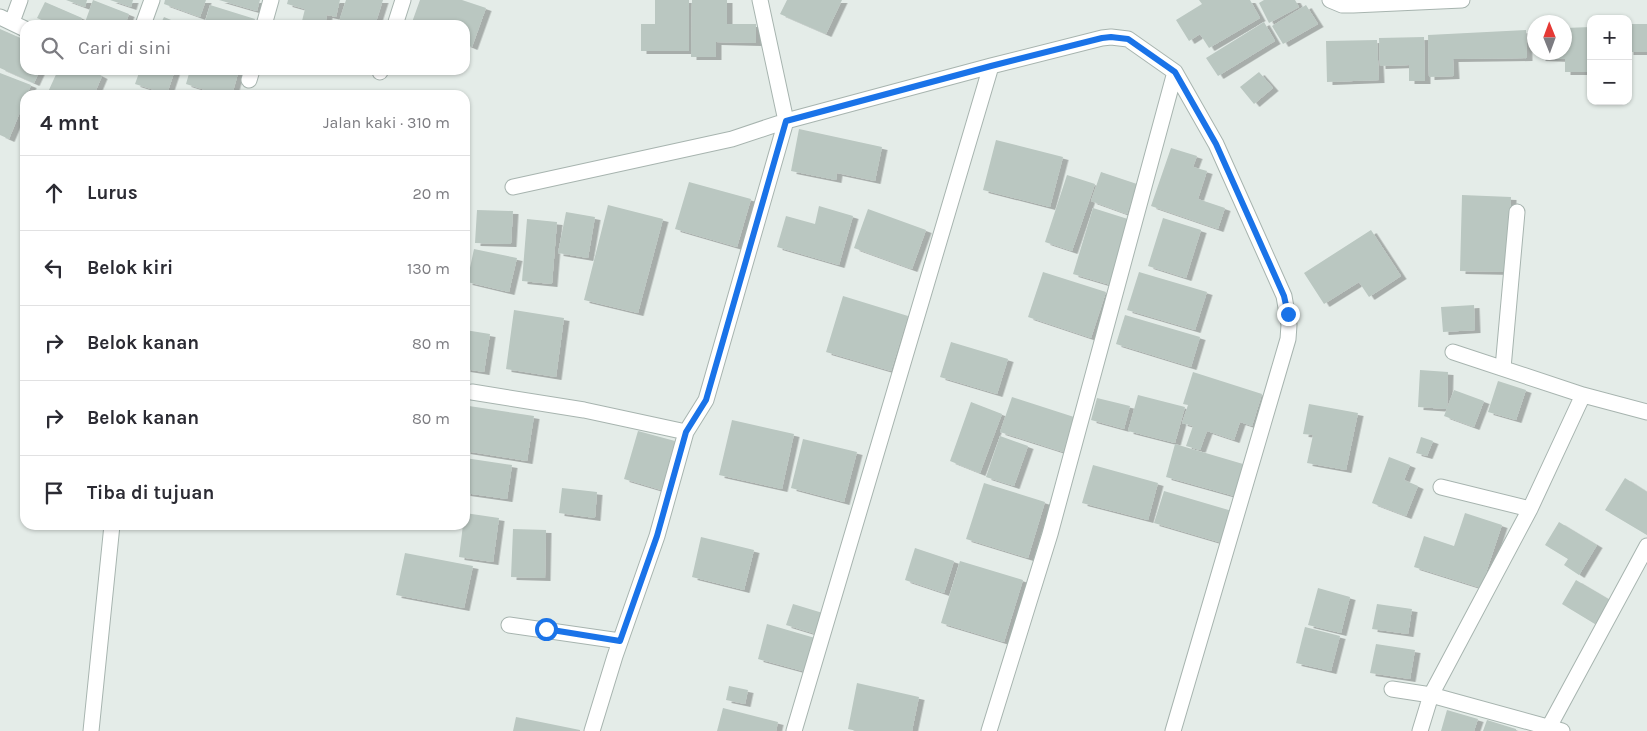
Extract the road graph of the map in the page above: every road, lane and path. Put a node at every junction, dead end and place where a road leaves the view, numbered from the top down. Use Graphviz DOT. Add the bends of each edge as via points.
graph roads {
  1 [pos="20,0"];
  2 [pos="152,0"];
  3 [pos="271,0"];
  4 [pos="403,0"];
  5 [pos="760,0"];
  6 [pos="1330,0"];
  7 [pos="1462,0"];
  8 [pos="144,20"];
  9 [pos="265,20"];
  10 [pos="397,20"];
  11 [pos="12,23"];
  12 [pos="991,66"];
  13 [pos="1175,72"];
  14 [pos="786,121"];
  15 [pos="513,186"];
  16 [pos="1517,212"];
  17 [pos="1453,352"];
  18 [pos="1503,368"];
  19 [pos="472,392"];
  20 [pos="1583,395"];
  21 [pos="1647,412"];
  22 [pos="686,432"];
  23 [pos="1441,487"];
  24 [pos="1530,509"];
  25 [pos="111,530"];
  26 [pos="1647,546"];
  27 [pos="509,625"];
  28 [pos="620,641"];
  29 [pos="1392,689"];
  30 [pos="1431,695"];
  31 [pos="1555,729"];
  32 [pos="90,731"];
  33 [pos="592,731"];
  34 [pos="794,731"];
  35 [pos="989,731"];
  36 [pos="1173,731"];
  37 [pos="1420,731"];
  1 -- 11 [label="street"];
  2 -- 8 [label="street"];
  3 -- 9 [label="street"];
  4 -- 10 [label="street"];
  5 -- 14 [label="street"];
  6 -- 7 [label="street" via="1353,5"];
  12 -- 13 [label="street" via="1111,37 1128,39"];
  12 -- 14 [label="street"];
  12 -- 34 [label="street"];
  13 -- 35 [label="street" via="1050,534"];
  13 -- 36 [label="street" via="1220,153 1284,296 1289,325 1288,339"];
  14 -- 15 [label="street" via="732,139"];
  14 -- 22 [label="street" via="706,400"];
  16 -- 18 [label="street"];
  17 -- 18 [label="street"];
  18 -- 20 [label="street"];
  19 -- 22 [label="street" via="584,410"];
  20 -- 21 [label="street"];
  20 -- 24 [label="street"];
  22 -- 28 [label="street" via="657,536"];
  23 -- 24 [label="street"];
  24 -- 30 [label="street"];
  25 -- 32 [label="street"];
  26 -- 31 [label="street"];
  27 -- 28 [label="street"];
  28 -- 33 [label="street"];
  29 -- 30 [label="street"];
  30 -- 31 [label="street"];
  30 -- 37 [label="street"];
}
